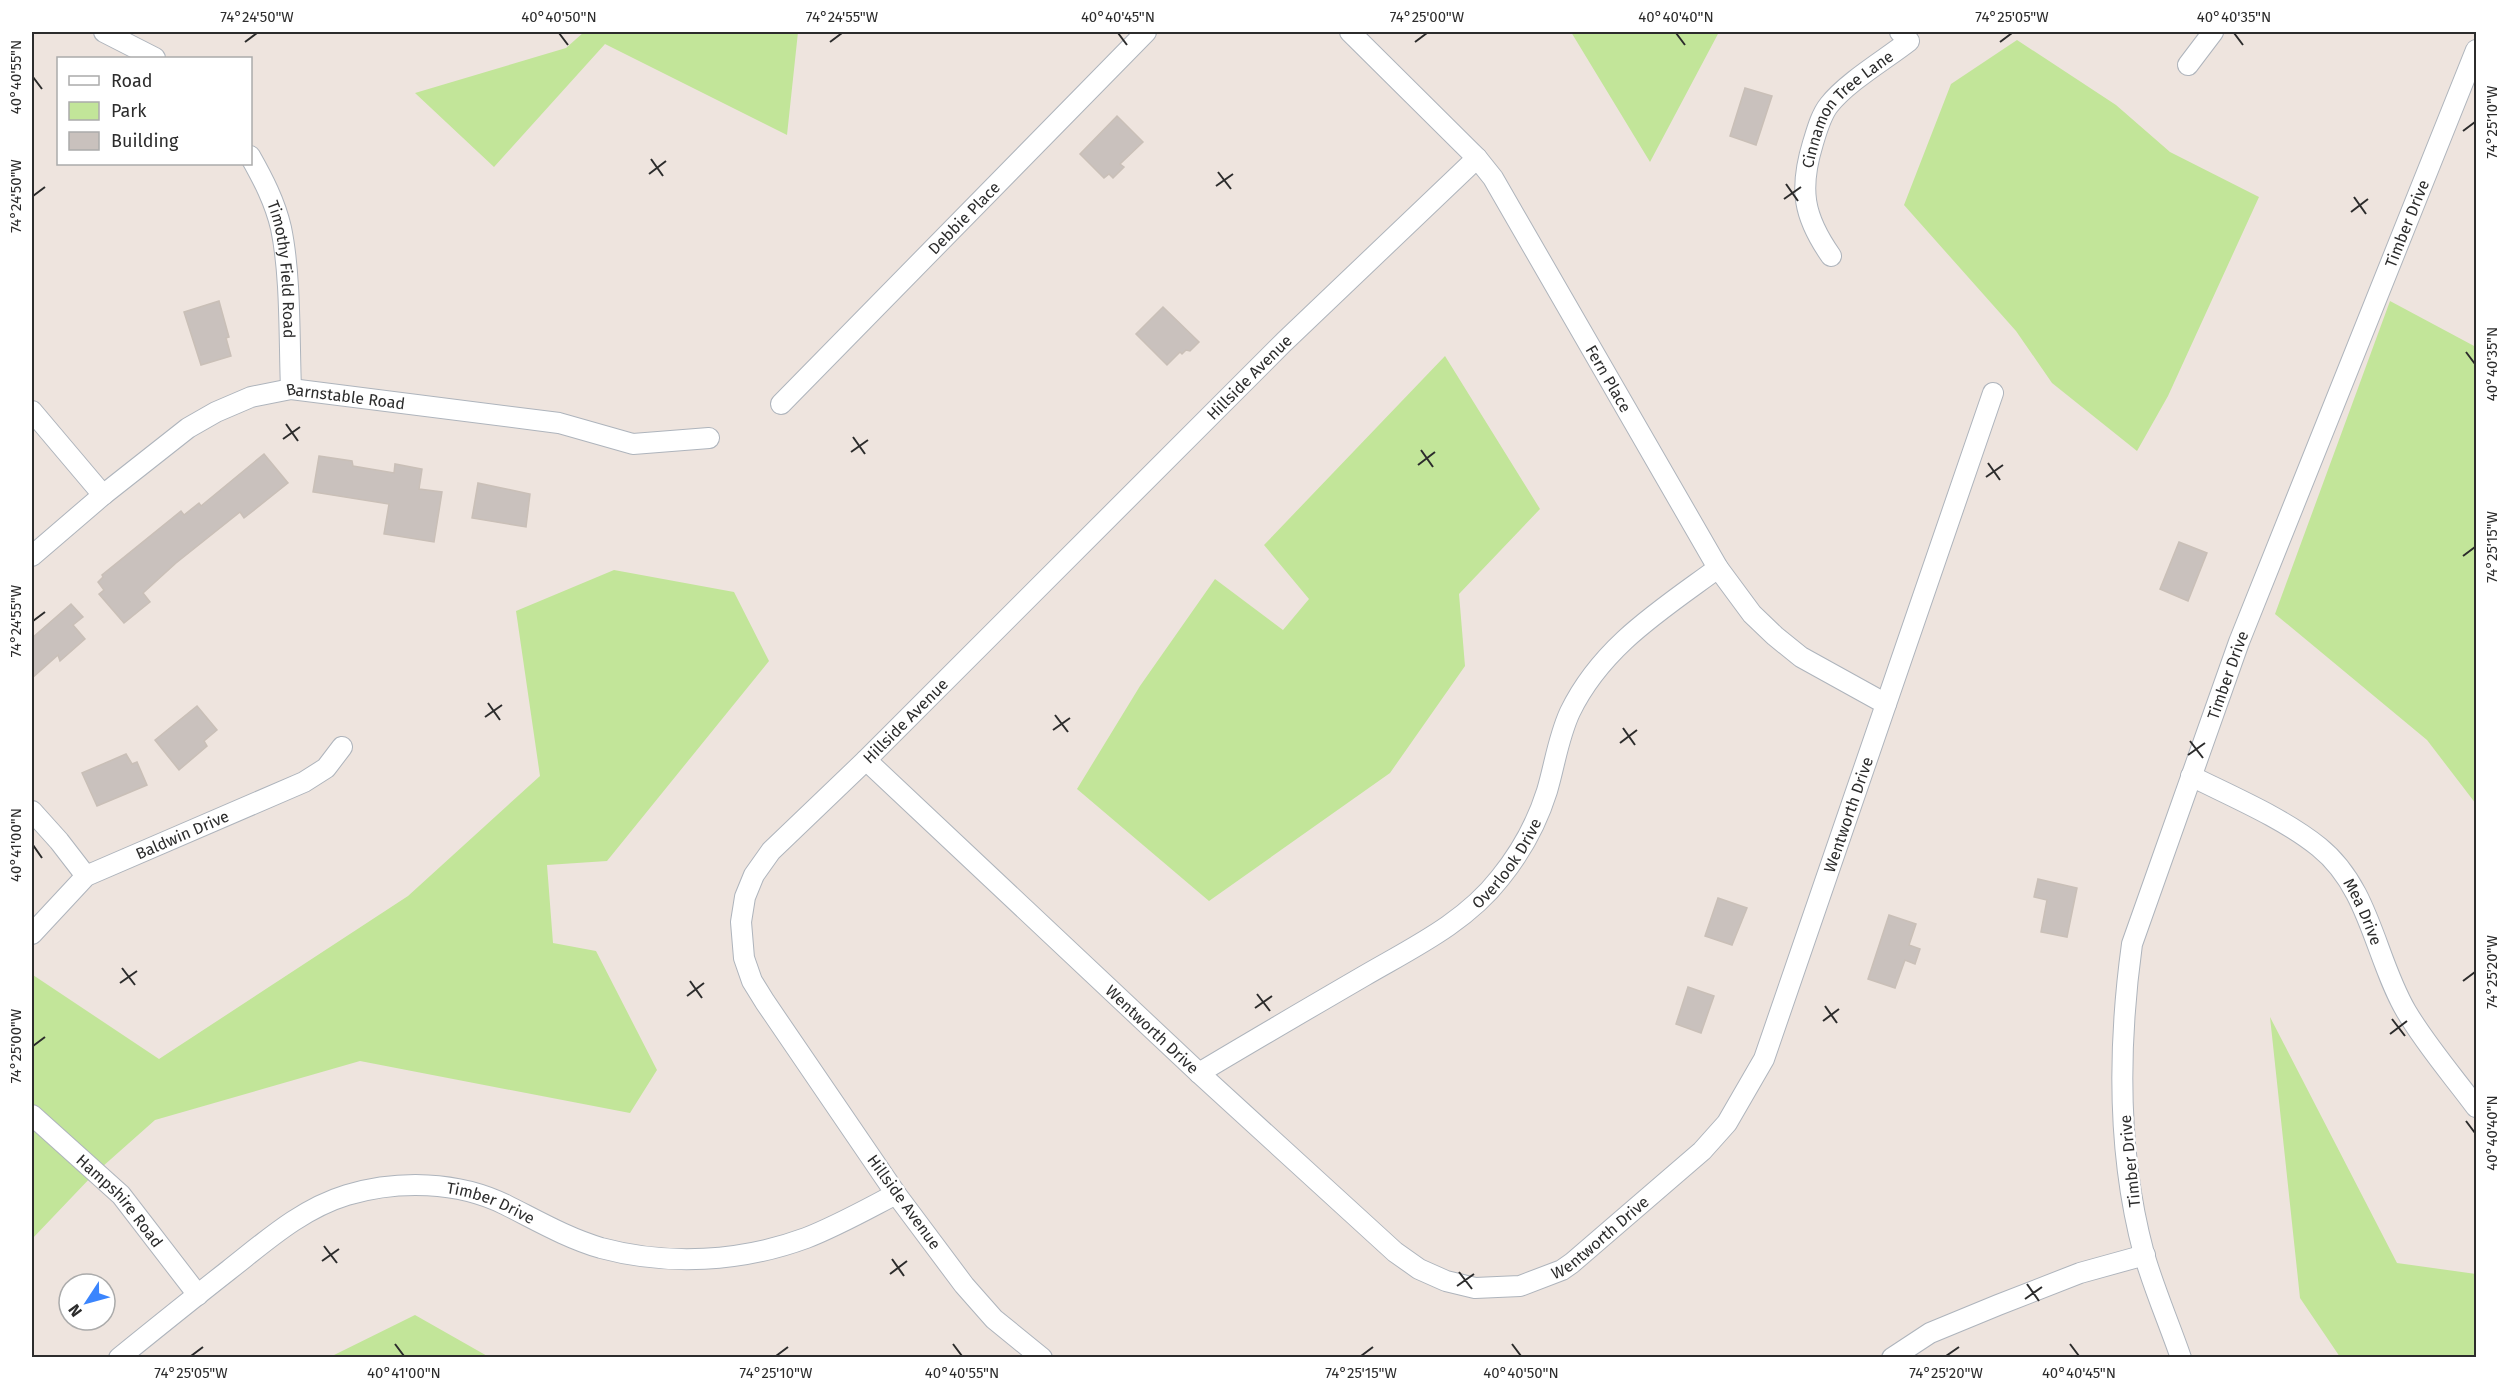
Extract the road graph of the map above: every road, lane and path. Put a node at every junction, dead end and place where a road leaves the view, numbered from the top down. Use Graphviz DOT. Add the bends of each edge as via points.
graph roads {
  1 [pos="104,32"];
  2 [pos="1146,32"];
  3 [pos="1350,32"];
  4 [pos="2213,32"];
  5 [pos="1904,36"];
  6 [pos="2476,50"];
  7 [pos="153,57"];
  8 [pos="2188,65"];
  9 [pos="1477,158"];
  10 [pos="252,160"];
  11 [pos="1831,256"];
  12 [pos="291,389"];
  13 [pos="1994,393"];
  14 [pos="781,404"];
  15 [pos="32,411"];
  16 [pos="709,438"];
  17 [pos="103,495"];
  18 [pos="32,556"];
  19 [pos="1718,568"];
  20 [pos="1886,704"];
  21 [pos="342,747"];
  22 [pos="866,760"];
  23 [pos="2192,776"];
  24 [pos="32,811"];
  25 [pos="86,876"];
  26 [pos="32,934"];
  27 [pos="1199,1072"];
  28 [pos="2476,1107"];
  29 [pos="32,1115"];
  30 [pos="896,1194"];
  31 [pos="2145,1255"];
  32 [pos="198,1295"];
  33 [pos="119,1358"];
  34 [pos="1042,1358"];
  35 [pos="1892,1358"];
  36 [pos="2181,1358"];
  1 -- 7 [label="street"];
  2 -- 14 [label="street, Debbie Place"];
  3 -- 9 [label="street, Fern Place"];
  4 -- 8 [label="street"];
  5 -- 11 [label="street, Cinnamon Tree Lane" via="1829,105 1820,120 1804,181 1805,203 1818,238"];
  6 -- 23 [label="street, Timber Drive" via="2239,642"];
  9 -- 19 [label="street, Fern Place" via="1515,212"];
  9 -- 22 [label="street, Hillside Avenue" via="1276,350"];
  10 -- 12 [label="street, Timothy Field Road" via="268,188 281,228"];
  12 -- 16 [label="street, Barnstable Road" via="559,423 633,444"];
  12 -- 17 [label="street, Barnstable Road" via="251,397 216,412 188,428"];
  13 -- 20 [label="street, Wentworth Drive"];
  15 -- 17 [label="street"];
  17 -- 18 [label="street, Barnstable Road"];
  19 -- 20 [label="street, Fern Place" via="1752,614 1775,636 1801,657"];
  19 -- 27 [label="street, Overlook Drive" via="1633,630 1598,668 1578,697 1560,736 1548,788 1528,837 1504,874 1480,900 1436,934"];
  20 -- 27 [label="street, Wentworth Drive" via="1764,1059 1727,1123 1702,1151 1562,1270 1534,1282 1475,1288 1419,1269"];
  21 -- 25 [label="street, Baldwin Drive" via="326,768 304,782"];
  22 -- 27 [label="street, Wentworth Drive"];
  22 -- 30 [label="street, Hillside Avenue" via="760,864 745,897 741,946 752,981 765,1002"];
  23 -- 28 [label="street, Mea Drive" via="2269,815 2319,847 2341,870 2372,928 2405,1010"];
  23 -- 31 [label="street, Timber Drive" via="2132,944 2127,983 2122,1081 2127,1161"];
  24 -- 25 [label="street"];
  25 -- 26 [label="street, Baldwin Drive"];
  29 -- 32 [label="street, Hampshire Road" via="121,1195"];
  30 -- 32 [label="street, Timber Drive" via="839,1224 773,1248 728,1257 669,1259 601,1248 471,1192 437,1186 390,1186 345,1196 302,1215"];
  30 -- 34 [label="street, Hillside Avenue" via="987,1311"];
  31 -- 35 [label="street" via="2080,1273 1930,1333"];
  31 -- 36 [label="street, Timber Drive"];
  32 -- 33 [label="street, Timber Drive"];
}
